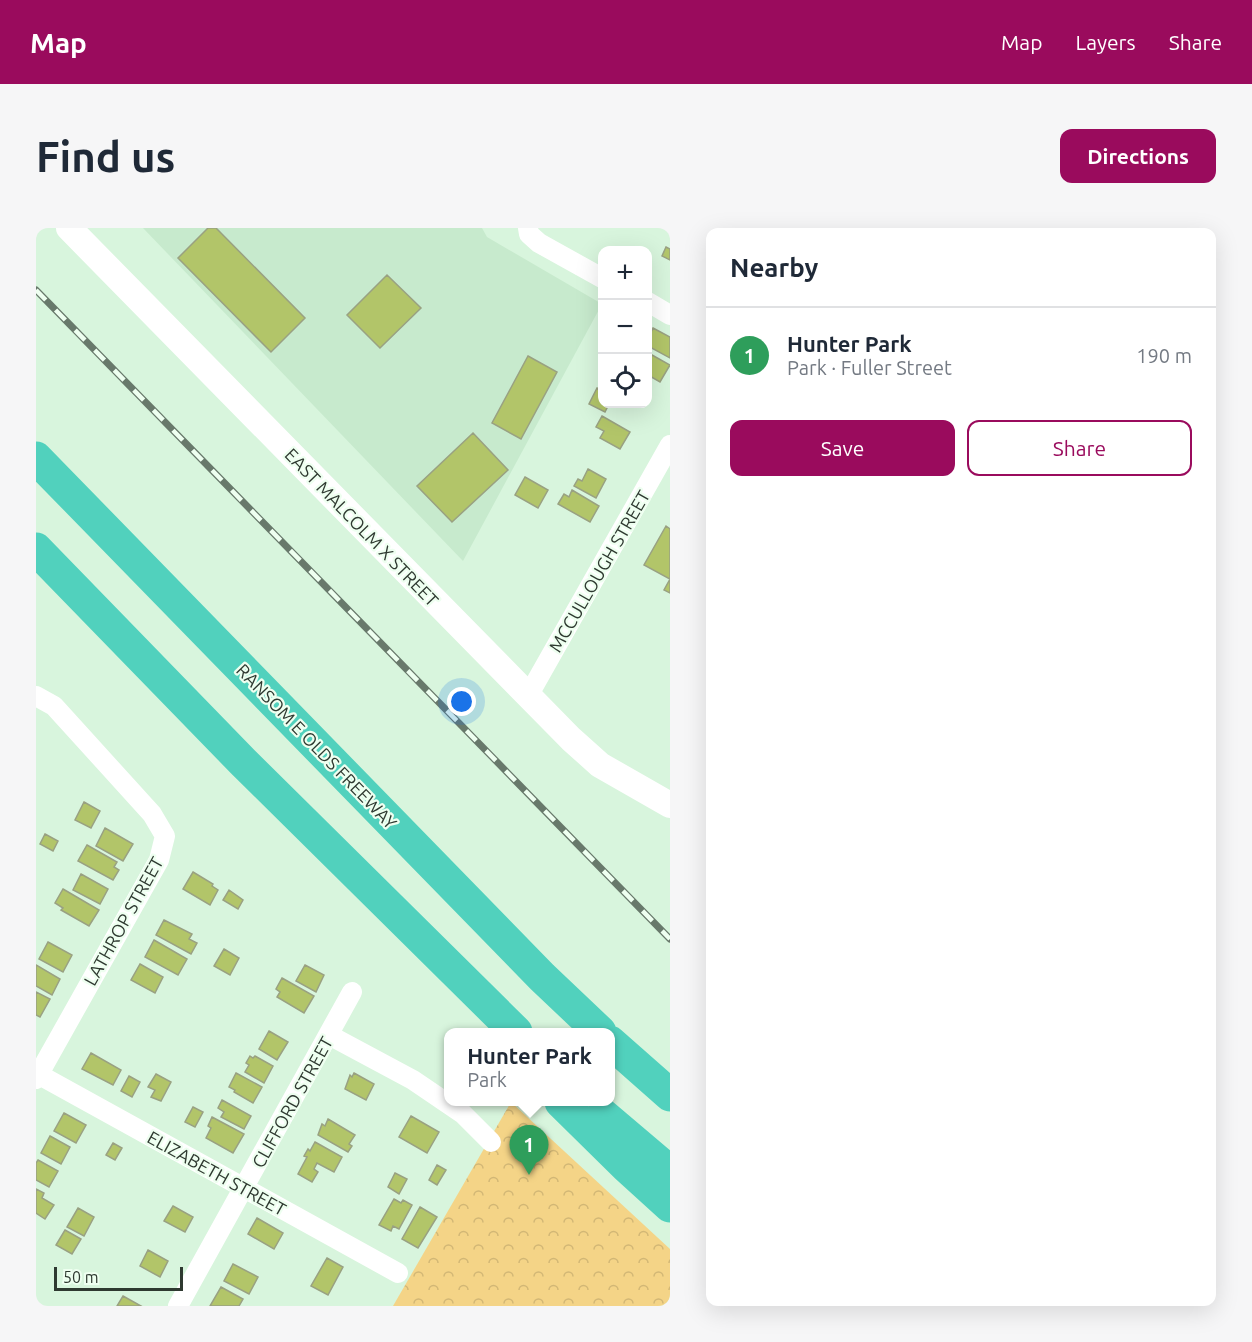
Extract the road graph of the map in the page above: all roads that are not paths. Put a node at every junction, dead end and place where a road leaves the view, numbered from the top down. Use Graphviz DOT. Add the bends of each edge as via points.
graph roads {
  1 [pos="69,228"];
  2 [pos="528,231"];
  3 [pos="598,275"];
  4 [pos="652,304"];
  5 [pos="670,315"];
  6 [pos="670,446"];
  7 [pos="36,458"];
  8 [pos="36,549"];
  9 [pos="36,696"];
  10 [pos="528,696"];
  11 [pos="243,762"];
  12 [pos="670,805"];
  13 [pos="352,992"];
  14 [pos="490,1028"];
  15 [pos="512,1028"];
  16 [pos="596,1028"];
  17 [pos="329,1035"];
  18 [pos="615,1046"];
  19 [pos="37,1075"];
  20 [pos="670,1095"];
  21 [pos="444,1101"];
  22 [pos="451,1106"];
  23 [pos="566,1106"];
  24 [pos="594,1106"];
  25 [pos="491,1142"];
  26 [pos="670,1172"];
  27 [pos="244,1188"];
  28 [pos="670,1206"];
  29 [pos="398,1273"];
  30 [pos="178,1306"];
  1 -- 10 [label="street, EAST MALCOLM X STREET"];
  2 -- 3 [label="street" via="539,243"];
  4 -- 5 [label="street"];
  6 -- 10 [label="street, MCCULLOUGH STREET"];
  7 -- 16 [label="highway, RANSOM E OLDS FREEWAY"];
  8 -- 11 [label="highway"];
  9 -- 19 [label="street, LATHROP STREET" via="62,714 153,814 165,836 159,860"];
  10 -- 12 [label="street, EAST MALCOLM X STREET" via="600,765"];
  11 -- 14 [label="highway" via="358,892"];
  11 -- 15 [label="highway"];
  13 -- 17 [label="street, CLIFFORD STREET"];
  17 -- 21 [label="street"];
  17 -- 27 [label="street, CLIFFORD STREET"];
  18 -- 20 [label="highway"];
  19 -- 27 [label="street, ELIZABETH STREET"];
  22 -- 25 [label="street"];
  23 -- 28 [label="highway"];
  24 -- 26 [label="highway"];
  27 -- 29 [label="street, ELIZABETH STREET"];
  27 -- 30 [label="street, CLIFFORD STREET"];
}
